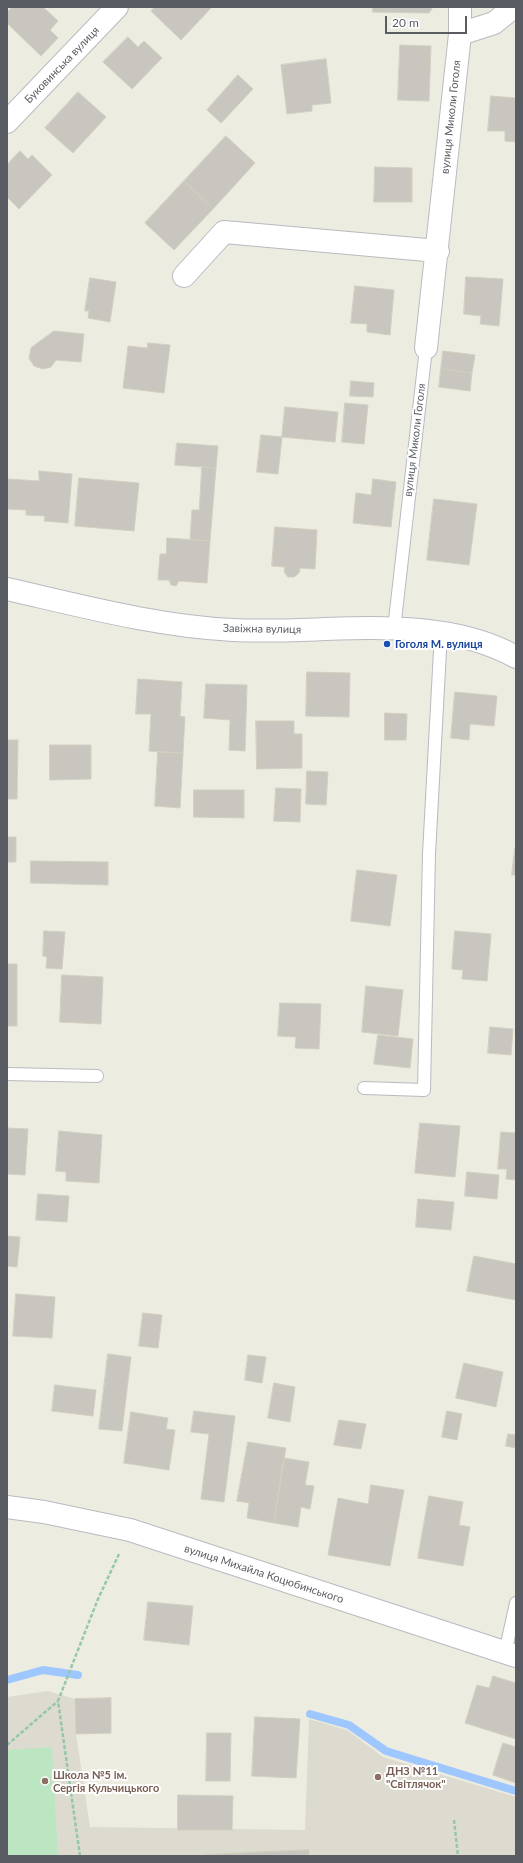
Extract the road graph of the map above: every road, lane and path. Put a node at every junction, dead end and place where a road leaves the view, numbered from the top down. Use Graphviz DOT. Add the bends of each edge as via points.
graph roads {
  1 [pos="117,7"];
  2 [pos="460,7"];
  3 [pos="514,7"];
  4 [pos="460,34"];
  5 [pos="7,122"];
  6 [pos="438,251"];
  7 [pos="184,276"];
  8 [pos="426,348"];
  9 [pos="7,589"];
  10 [pos="394,629"];
  11 [pos="441,632"];
  12 [pos="516,657"];
  13 [pos="7,1074"];
  14 [pos="97,1076"];
  15 [pos="364,1088"];
  16 [pos="7,1507"];
  17 [pos="130,1530"];
  18 [pos="516,1603"];
  19 [pos="511,1655"];
  20 [pos="58,1700"];
  21 [pos="7,1745"];
  22 [pos="454,1820"];
  23 [pos="80,1856"];
  24 [pos="458,1856"];
  1 -- 5 [label="street, Буковинська вулиця"];
  2 -- 4 [label="street, вулиця Миколи Гоголя"];
  3 -- 4 [label="street" via="494,23"];
  4 -- 6 [label="street, вулиця Миколи Гоголя"];
  6 -- 7 [label="street" via="224,232"];
  6 -- 8 [label="street, вулиця Миколи Гоголя"];
  8 -- 10 [label="lane, вулиця Миколи Гоголя"];
  9 -- 10 [label="street, Завіжна вулиця" via="144,621 233,630"];
  10 -- 11 [label="street, Завіжна вулиця"];
  11 -- 12 [label="street, Завіжна вулиця" via="498,647"];
  11 -- 15 [label="lane" via="429,854 424,1090"];
  13 -- 14 [label="lane"];
  16 -- 17 [label="street, вулиця Михайла Коцюбинського"];
  17 -- 19 [label="street, вулиця Михайла Коцюбинського"];
  17 -- 20 [label="path" via="98,1599"];
  18 -- 19 [label="lane"];
  20 -- 21 [label="path"];
  20 -- 23 [label="path"];
  22 -- 24 [label="path"];
}
